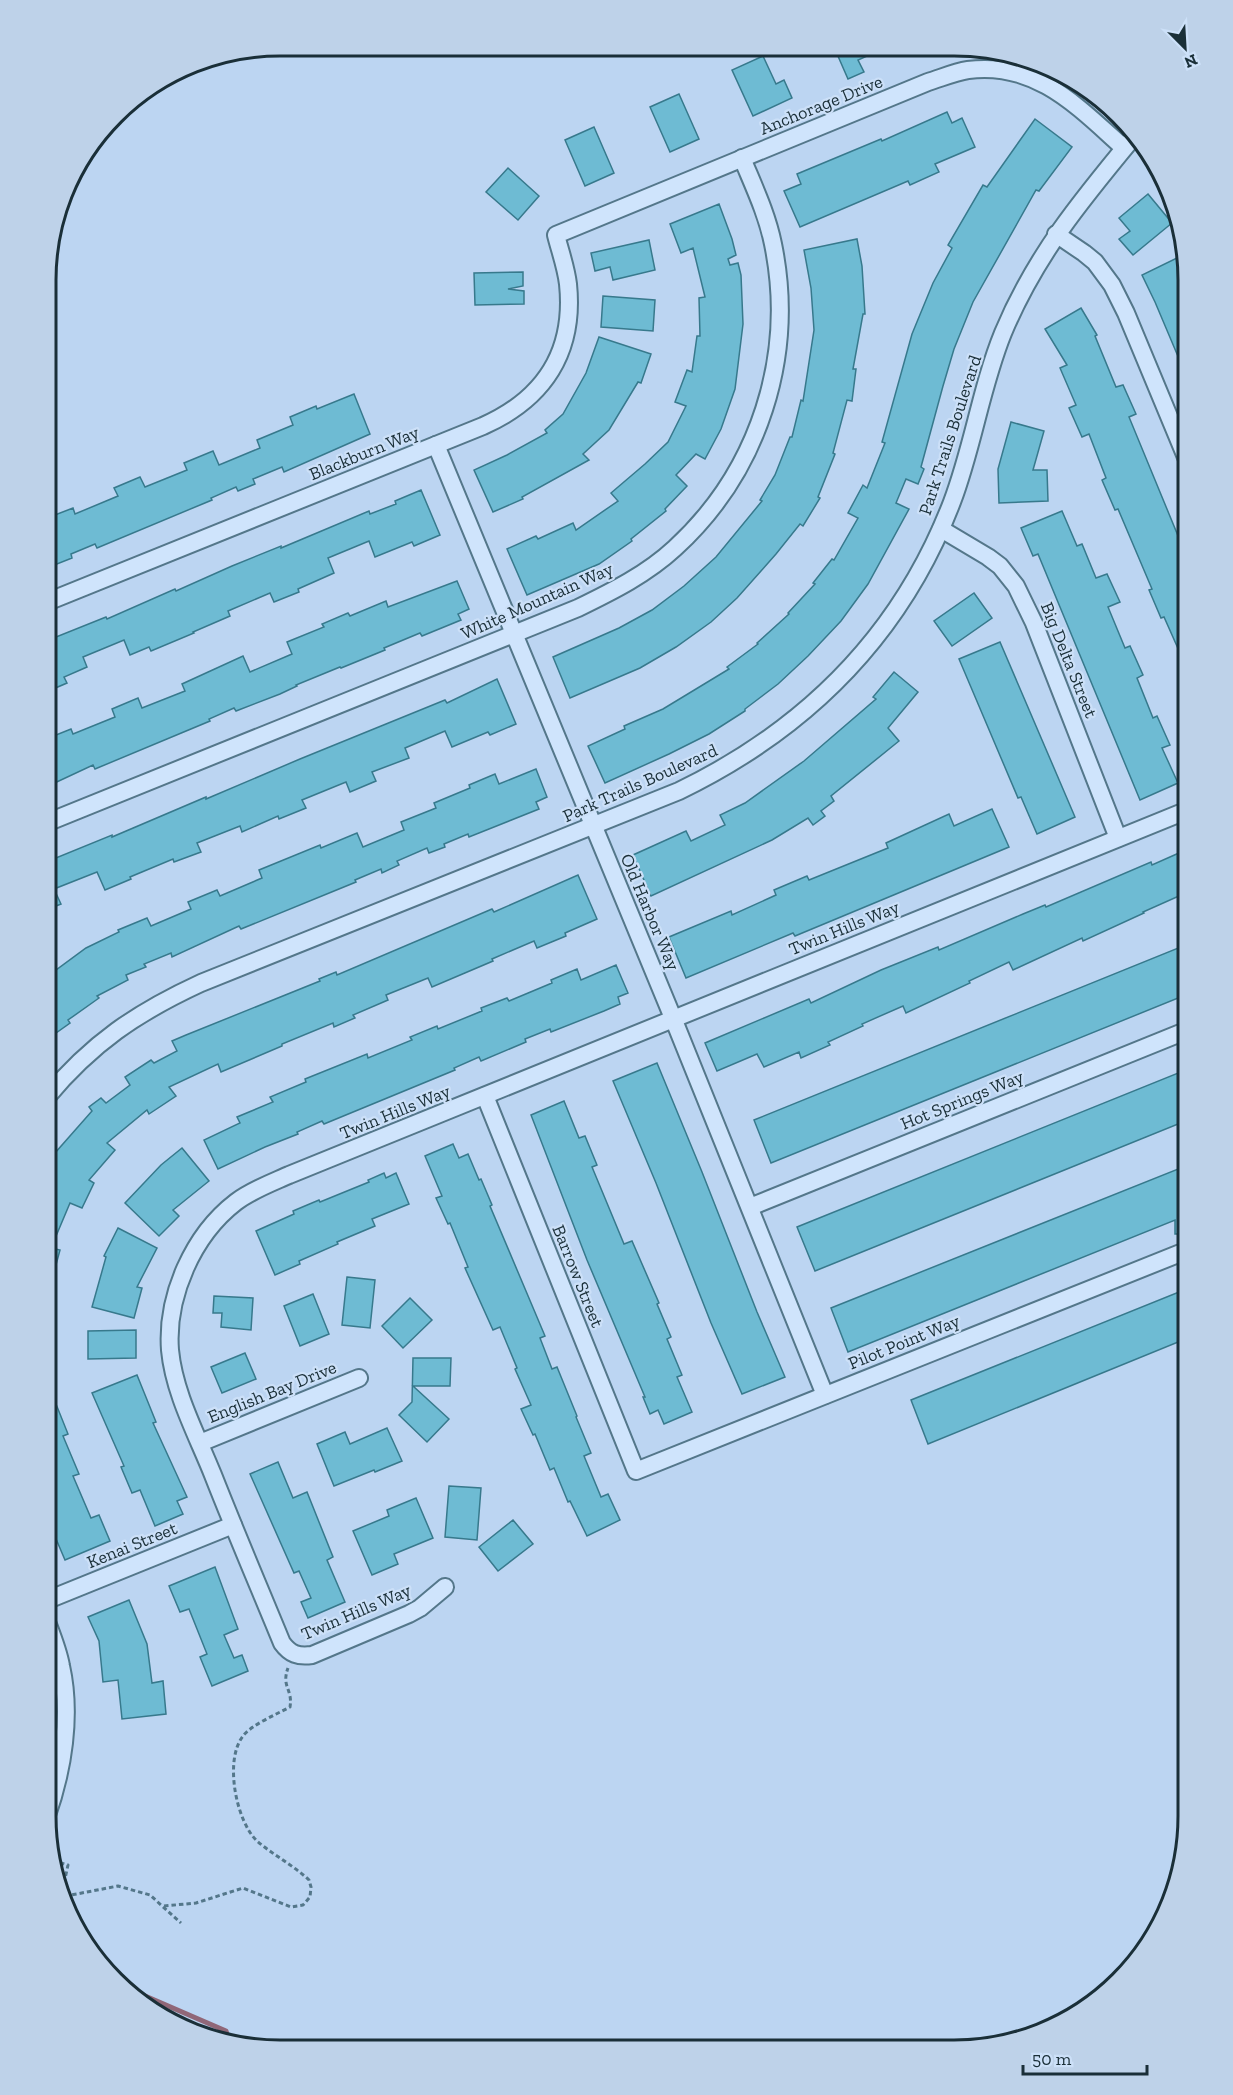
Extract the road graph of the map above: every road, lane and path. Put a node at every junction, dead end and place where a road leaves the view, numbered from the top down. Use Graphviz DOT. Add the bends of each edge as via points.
graph roads {
  1 [pos="1130,141"];
  2 [pos="1124,148"];
  3 [pos="742,158"];
  4 [pos="1056,234"];
  5 [pos="556,235"];
  6 [pos="1178,438"];
  7 [pos="436,445"];
  8 [pos="941,529"];
  9 [pos="56,598"];
  10 [pos="515,635"];
  11 [pos="1178,814"];
  12 [pos="56,819"];
  13 [pos="593,826"];
  14 [pos="1119,838"];
  15 [pos="673,1018"];
  16 [pos="1178,1034"];
  17 [pos="56,1087"];
  18 [pos="484,1096"];
  19 [pos="750,1207"];
  20 [pos="1178,1254"];
  21 [pos="359,1378"];
  22 [pos="825,1395"];
  23 [pos="200,1443"];
  24 [pos="636,1471"];
  25 [pos="233,1525"];
  26 [pos="445,1587"];
  27 [pos="56,1597"];
  28 [pos="56,1646"];
  29 [pos="293,1654"];
  30 [pos="56,1784"];
  31 [pos="61,1863"];
  32 [pos="65,1879"];
  33 [pos="70,1895"];
  34 [pos="164,1906"];
  35 [pos="181,1923"];
  1 -- 2 [label="street, Park Trails Boulevard"];
  2 -- 3 [label="street, Anchorage Drive" via="1073,104 1034,78 968,70 928,82"];
  2 -- 4 [label="street, Park Trails Boulevard"];
  3 -- 5 [label="street, Anchorage Drive"];
  3 -- 10 [label="street, White Mountain Way" via="768,225 779,285 773,379 754,440 706,515 675,548 628,582"];
  4 -- 6 [label="street" via="1095,262 1112,285"];
  4 -- 8 [label="street, Park Trails Boulevard" via="1026,284 1003,334"];
  5 -- 7 [label="street, Blackburn Way" via="566,270 569,311 564,342 550,373 512,412"];
  7 -- 9 [label="street, Blackburn Way"];
  7 -- 10 [label="street, Old Harbor Way"];
  8 -- 13 [label="street, Park Trails Boulevard" via="884,628 843,675 796,719 712,775"];
  8 -- 14 [label="street, Big Delta Street" via="988,557 1021,596"];
  10 -- 12 [label="street, White Mountain Way"];
  10 -- 13 [label="street, Old Harbor Way"];
  11 -- 14 [label="street, Twin Hills Way"];
  13 -- 15 [label="street, Old Harbor Way"];
  13 -- 17 [label="street, Park Trails Boulevard" via="157,1004 132,1018 87,1054"];
  14 -- 15 [label="street, Twin Hills Way"];
  15 -- 18 [label="street, Twin Hills Way"];
  15 -- 19 [label="street, Old Harbor Way"];
  16 -- 19 [label="street, Hot Springs Way"];
  18 -- 23 [label="street, Twin Hills Way" via="270,1183 235,1203 206,1233 180,1280 170,1350 177,1383"];
  18 -- 24 [label="street, Barrow Street"];
  19 -- 22 [label="street, Old Harbor Way"];
  20 -- 22 [label="street, Pilot Point Way"];
  21 -- 23 [label="street, English Bay Drive"];
  22 -- 24 [label="street, Pilot Point Way"];
  23 -- 25 [label="street, Twin Hills Way"];
  25 -- 27 [label="street, Kenai Street"];
  25 -- 29 [label="street, Twin Hills Way" via="282,1643"];
  26 -- 29 [label="street, Twin Hills Way" via="409,1614 312,1655"];
  28 -- 30 [label="street" via="66,1717"];
  29 -- 34 [label="path" via="284,1678 290,1707 243,1736 234,1758 235,1789 242,1814 256,1839 309,1880 310,1897 303,1905 291,1907 243,1888 196,1903"];
  31 -- 32 [label="path" via="68,1864"];
  33 -- 34 [label="path" via="118,1886 150,1894"];
  34 -- 35 [label="path"];
}
